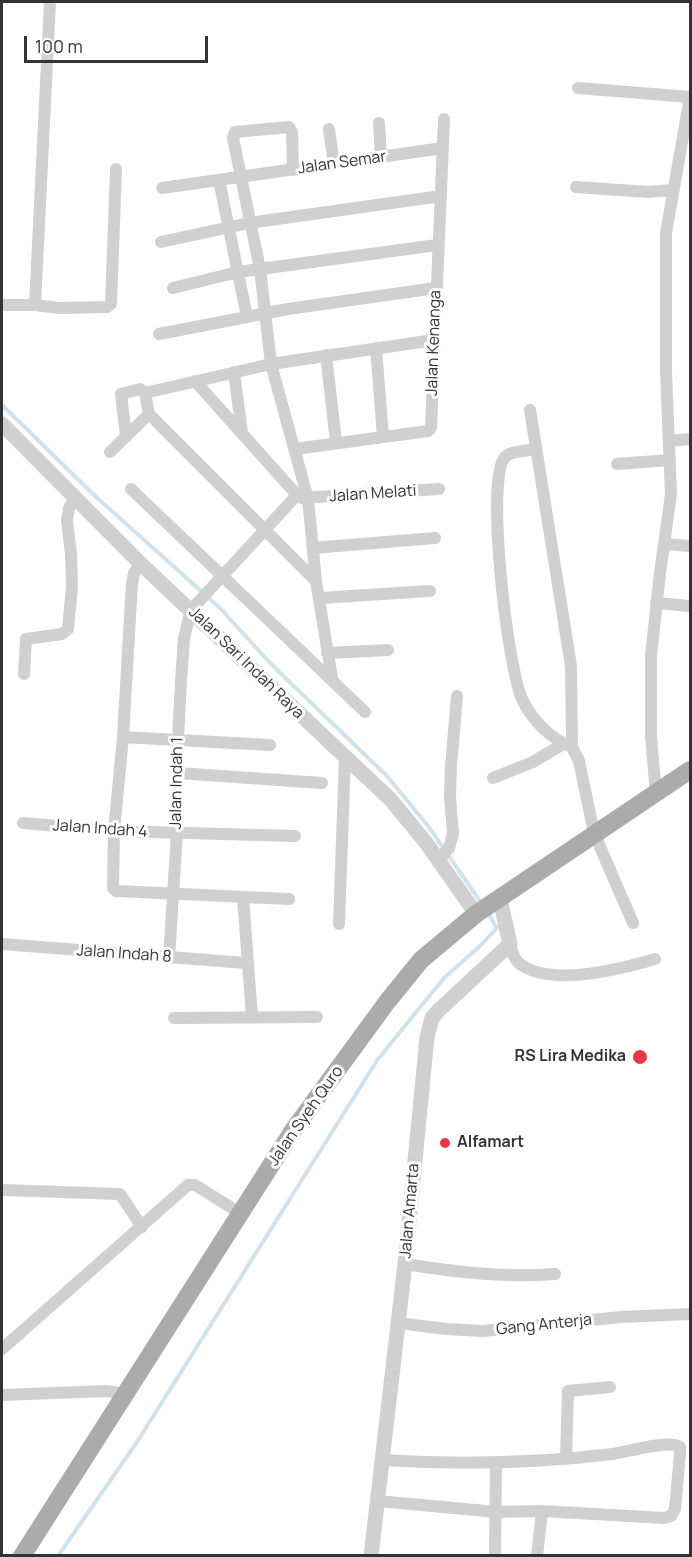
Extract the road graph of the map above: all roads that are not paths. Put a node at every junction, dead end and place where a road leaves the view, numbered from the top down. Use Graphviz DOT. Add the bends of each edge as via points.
graph roads {
  1 [pos="50,2"];
  2 [pos="578,88"];
  3 [pos="690,97"];
  4 [pos="444,119"];
  5 [pos="378,123"];
  6 [pos="329,129"];
  7 [pos="443,148"];
  8 [pos="381,157"];
  9 [pos="334,165"];
  10 [pos="116,169"];
  11 [pos="293,170"];
  12 [pos="241,177"];
  13 [pos="219,180"];
  14 [pos="576,187"];
  15 [pos="162,188"];
  16 [pos="672,190"];
  17 [pos="441,196"];
  18 [pos="249,223"];
  19 [pos="229,228"];
  20 [pos="161,242"];
  21 [pos="437,245"];
  22 [pos="260,269"];
  23 [pos="238,272"];
  24 [pos="172,288"];
  25 [pos="436,288"];
  26 [pos="35,304"];
  27 [pos="2,305"];
  28 [pos="266,314"];
  29 [pos="247,317"];
  30 [pos="159,334"];
  31 [pos="434,340"];
  32 [pos="376,348"];
  33 [pos="326,355"];
  34 [pos="272,364"];
  35 [pos="234,372"];
  36 [pos="195,381"];
  37 [pos="146,393"];
  38 [pos="530,410"];
  39 [pos="149,414"];
  40 [pos="2,424"];
  41 [pos="242,433"];
  42 [pos="126,437"];
  43 [pos="383,437"];
  44 [pos="690,439"];
  45 [pos="669,441"];
  46 [pos="336,442"];
  47 [pos="295,448"];
  48 [pos="535,449"];
  49 [pos="110,452"];
  50 [pos="670,460"];
  51 [pos="617,464"];
  52 [pos="131,489"];
  53 [pos="439,489"];
  54 [pos="302,497"];
  55 [pos="76,498"];
  56 [pos="265,531"];
  57 [pos="435,538"];
  58 [pos="664,543"];
  59 [pos="690,546"];
  60 [pos="313,548"];
  61 [pos="140,563"];
  62 [pos="223,577"];
  63 [pos="316,581"];
  64 [pos="430,591"];
  65 [pos="320,598"];
  66 [pos="656,603"];
  67 [pos="690,606"];
  68 [pos="193,607"];
  69 [pos="388,650"];
  70 [pos="327,653"];
  71 [pos="24,674"];
  72 [pos="332,678"];
  73 [pos="457,696"];
  74 [pos="365,712"];
  75 [pos="123,737"];
  76 [pos="178,739"];
  77 [pos="270,745"];
  78 [pos="567,745"];
  79 [pos="345,757"];
  80 [pos="690,770"];
  81 [pos="178,773"];
  82 [pos="493,778"];
  83 [pos="322,783"];
  84 [pos="656,794"];
  85 [pos="23,823"];
  86 [pos="114,831"];
  87 [pos="177,832"];
  88 [pos="594,833"];
  89 [pos="295,836"];
  90 [pos="443,855"];
  91 [pos="174,894"];
  92 [pos="243,897"];
  93 [pos="289,899"];
  94 [pos="487,907"];
  95 [pos="339,924"];
  96 [pos="633,924"];
  97 [pos="2,944"];
  98 [pos="510,944"];
  99 [pos="169,958"];
  100 [pos="655,960"];
  101 [pos="246,963"];
  102 [pos="252,1017"];
  103 [pos="317,1017"];
  104 [pos="174,1018"];
  105 [pos="2,1190"];
  106 [pos="240,1213"];
  107 [pos="142,1227"];
  108 [pos="405,1264"];
  109 [pos="555,1274"];
  110 [pos="690,1314"];
  111 [pos="398,1323"];
  112 [pos="2,1349"];
  113 [pos="610,1387"];
  114 [pos="126,1394"];
  115 [pos="2,1395"];
  116 [pos="566,1460"];
  117 [pos="383,1461"];
  118 [pos="496,1461"];
  119 [pos="378,1501"];
  120 [pos="542,1511"];
  121 [pos="497,1512"];
  122 [pos="22,1556"];
  123 [pos="371,1556"];
  124 [pos="495,1556"];
  125 [pos="537,1556"];
  1 -- 26 [label="street"];
  2 -- 3 [label="street"];
  3 -- 16 [label="street"];
  4 -- 7 [label="street, Jalan Kenanga"];
  5 -- 8 [label="street"];
  6 -- 9 [label="street"];
  7 -- 8 [label="street, Jalan Semar"];
  7 -- 17 [label="street, Jalan Kenanga"];
  8 -- 9 [label="street, Jalan Semar"];
  9 -- 11 [label="street, Jalan Semar"];
  10 -- 26 [label="street" via="111,304 58,308"];
  11 -- 12 [label="street, Jalan Semar"];
  11 -- 12 [label="street" via="289,127 237,131 233,138"];
  12 -- 13 [label="street, Jalan Semar"];
  12 -- 18 [label="street"];
  13 -- 15 [label="street, Jalan Semar"];
  13 -- 19 [label="street"];
  14 -- 16 [label="street"];
  16 -- 45 [label="street" via="665,278"];
  17 -- 18 [label="street"];
  17 -- 21 [label="street, Jalan Kenanga"];
  18 -- 19 [label="street"];
  18 -- 22 [label="street"];
  19 -- 20 [label="street"];
  19 -- 23 [label="street"];
  21 -- 22 [label="street"];
  21 -- 25 [label="street, Jalan Kenanga"];
  22 -- 23 [label="street"];
  22 -- 28 [label="street"];
  23 -- 24 [label="street"];
  23 -- 29 [label="street"];
  25 -- 28 [label="street"];
  25 -- 31 [label="street, Jalan Kenanga"];
  26 -- 27 [label="street"];
  28 -- 29 [label="street"];
  28 -- 34 [label="street"];
  29 -- 30 [label="street"];
  31 -- 32 [label="street"];
  31 -- 43 [label="street, Jalan Kenanga" via="431,428"];
  32 -- 33 [label="street"];
  32 -- 43 [label="street"];
  33 -- 34 [label="street"];
  33 -- 46 [label="street"];
  34 -- 35 [label="street"];
  34 -- 47 [label="street"];
  35 -- 36 [label="street"];
  35 -- 41 [label="street"];
  36 -- 37 [label="street"];
  36 -- 41 [label="street"];
  37 -- 39 [label="street"];
  37 -- 42 [label="street" via="140,389 121,394"];
  38 -- 48 [label="street"];
  39 -- 42 [label="street"];
  39 -- 56 [label="street"];
  40 -- 55 [label="street, Jalan Sari Indah Raya"];
  41 -- 54 [label="street"];
  42 -- 49 [label="street"];
  43 -- 46 [label="street, Jalan Kenanga"];
  44 -- 45 [label="street"];
  45 -- 50 [label="street"];
  46 -- 47 [label="street, Jalan Kenanga"];
  47 -- 54 [label="street"];
  48 -- 78 [label="street" via="571,666"];
  48 -- 78 [label="street" via="509,454 501,466 500,582 519,693 540,726"];
  50 -- 51 [label="street"];
  50 -- 58 [label="street" via="671,501"];
  52 -- 62 [label="street"];
  53 -- 54 [label="street, Jalan Melati"];
  54 -- 56 [label="street"];
  54 -- 60 [label="street"];
  55 -- 61 [label="street, Jalan Sari Indah Raya"];
  55 -- 71 [label="street" via="66,520 72,587 68,629 62,634 26,639"];
  56 -- 62 [label="street"];
  56 -- 63 [label="street"];
  57 -- 60 [label="street"];
  58 -- 59 [label="street"];
  58 -- 66 [label="street"];
  60 -- 63 [label="street"];
  61 -- 68 [label="street, Jalan Sari Indah Raya"];
  61 -- 75 [label="street" via="132,583"];
  62 -- 68 [label="street"];
  62 -- 72 [label="street"];
  63 -- 65 [label="street"];
  64 -- 65 [label="street"];
  65 -- 70 [label="street"];
  66 -- 67 [label="street"];
  66 -- 84 [label="street" via="650,704"];
  68 -- 76 [label="street, Jalan Indah 1" via="184,638"];
  68 -- 79 [label="street, Jalan Sari Indah Raya"];
  69 -- 70 [label="street"];
  70 -- 72 [label="street"];
  72 -- 74 [label="street"];
  73 -- 90 [label="street" via="450,797 453,834"];
  75 -- 76 [label="street"];
  75 -- 86 [label="street"];
  76 -- 77 [label="street"];
  76 -- 81 [label="street, Jalan Indah 1"];
  78 -- 82 [label="street"];
  78 -- 88 [label="street" via="579,761"];
  79 -- 90 [label="street, Jalan Sari Indah Raya"];
  79 -- 95 [label="street"];
  80 -- 84 [label="main road, Jalan Syeh Quro"];
  81 -- 83 [label="street"];
  81 -- 87 [label="street, Jalan Indah 1"];
  84 -- 88 [label="main road, Jalan Syeh Quro"];
  85 -- 86 [label="street, Jalan Indah 4"];
  86 -- 87 [label="street, Jalan Indah 4"];
  86 -- 91 [label="street" via="113,890"];
  87 -- 89 [label="street, Jalan Indah 4"];
  87 -- 91 [label="street, Jalan Indah 1"];
  88 -- 94 [label="main road, Jalan Syeh Quro"];
  88 -- 96 [label="street"];
  90 -- 94 [label="street, Jalan Sari Indah Raya"];
  91 -- 92 [label="street"];
  91 -- 99 [label="street, Jalan Indah 1"];
  92 -- 93 [label="street"];
  92 -- 101 [label="street"];
  94 -- 98 [label="street"];
  94 -- 106 [label="main road, Jalan Syeh Quro" via="421,960 387,1002 294,1129"];
  97 -- 99 [label="street, Jalan Indah 8"];
  98 -- 100 [label="street" via="520,964 552,975 576,975"];
  98 -- 108 [label="street, Jalan Amarta" via="438,1011 429,1028"];
  99 -- 101 [label="street, Jalan Indah 8"];
  101 -- 102 [label="street"];
  102 -- 103 [label="street"];
  102 -- 104 [label="street"];
  105 -- 107 [label="street" via="120,1194"];
  106 -- 107 [label="street" via="191,1184"];
  106 -- 114 [label="main road, Jalan Syeh Quro"];
  107 -- 112 [label="street"];
  108 -- 109 [label="street" via="496,1275"];
  108 -- 111 [label="street, Jalan Amarta"];
  110 -- 111 [label="street, Gang Anterja" via="483,1331"];
  111 -- 117 [label="street, Jalan Amarta"];
  113 -- 116 [label="street" via="568,1391"];
  114 -- 115 [label="street" via="107,1390"];
  114 -- 122 [label="main road, Jalan Syeh Quro"];
  116 -- 118 [label="street"];
  116 -- 120 [label="street" via="676,1444 680,1454 675,1509 664,1518"];
  117 -- 118 [label="street"];
  117 -- 119 [label="street, Jalan Amarta"];
  118 -- 121 [label="street"];
  119 -- 121 [label="street"];
  119 -- 123 [label="street, Jalan Amarta"];
  120 -- 121 [label="street"];
  120 -- 125 [label="street"];
  121 -- 124 [label="street"];
}
